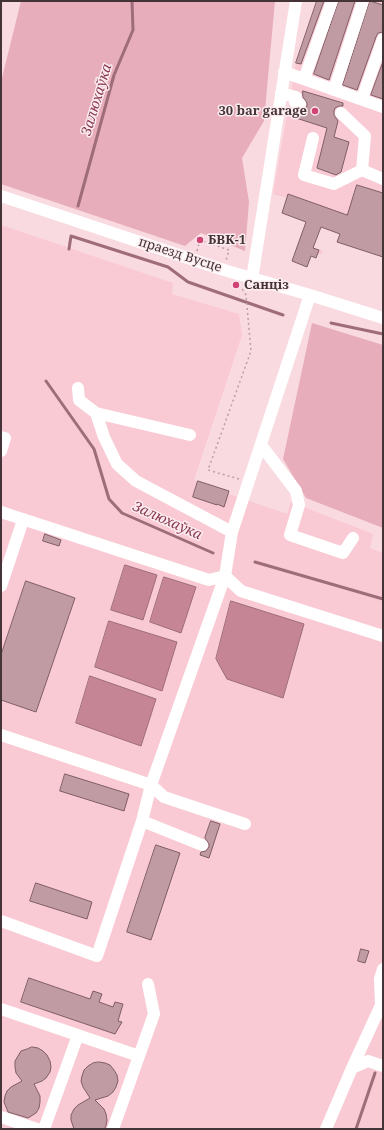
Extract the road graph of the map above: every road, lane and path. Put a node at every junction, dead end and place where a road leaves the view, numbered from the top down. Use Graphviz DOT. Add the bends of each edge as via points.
graph roads {
  1 [pos="296,1"];
  2 [pos="332,1"];
  3 [pos="363,1"];
  4 [pos="383,39"];
  5 [pos="284,72"];
  6 [pos="304,79"];
  7 [pos="334,90"];
  8 [pos="281,93"];
  9 [pos="362,100"];
  10 [pos="300,104"];
  11 [pos="383,107"];
  12 [pos="341,113"];
  13 [pos="313,138"];
  14 [pos="362,170"];
  15 [pos="383,179"];
  16 [pos="1,196"];
  17 [pos="200,240"];
  18 [pos="224,270"];
  19 [pos="252,279"];
  20 [pos="236,285"];
  21 [pos="310,295"];
  22 [pos="383,318"];
  23 [pos="78,388"];
  24 [pos="96,413"];
  25 [pos="190,435"];
  26 [pos="1,437"];
  27 [pos="261,445"];
  28 [pos="1,451"];
  29 [pos="248,482"];
  30 [pos="1,512"];
  31 [pos="23,520"];
  32 [pos="232,532"];
  33 [pos="353,538"];
  34 [pos="225,576"];
  35 [pos="1,586"];
  36 [pos="383,636"];
  37 [pos="1,735"];
  38 [pos="151,785"];
  39 [pos="142,820"];
  40 [pos="245,824"];
  41 [pos="202,845"];
  42 [pos="1,921"];
  43 [pos="383,969"];
  44 [pos="148,984"];
  45 [pos="1,1009"];
  46 [pos="78,1035"];
  47 [pos="139,1056"];
  48 [pos="383,1066"];
  49 [pos="352,1068"];
  50 [pos="1,1117"];
  51 [pos="37,1129"];
  52 [pos="44,1129"];
  53 [pos="113,1129"];
  54 [pos="326,1129"];
  1 -- 5 [label="street"];
  2 -- 6 [label="street"];
  3 -- 7 [label="street"];
  4 -- 9 [label="street"];
  5 -- 6 [label="street"];
  5 -- 8 [label="street"];
  6 -- 7 [label="street"];
  7 -- 9 [label="street"];
  8 -- 10 [label="street" via="296,97 295,102"];
  8 -- 19 [label="street"];
  9 -- 11 [label="street"];
  12 -- 14 [label="street" via="365,136"];
  13 -- 14 [label="street" via="304,175 334,184"];
  14 -- 15 [label="street"];
  16 -- 18 [label="street, праезд Вусце"];
  17 -- 18 [label="path" via="229,250"];
  18 -- 19 [label="street, праезд Вусце"];
  19 -- 21 [label="street, праезд Вусце"];
  20 -- 29 [label="path" via="241,286 246,295 251,351 208,470"];
  21 -- 22 [label="street, праезд Вусце"];
  21 -- 27 [label="street"];
  23 -- 24 [label="street" via="79,400"];
  24 -- 25 [label="street"];
  24 -- 32 [label="street" via="117,464 136,481"];
  26 -- 28 [label="street" via="5,438"];
  27 -- 29 [label="street"];
  27 -- 33 [label="street" via="296,491 299,505 290,535 343,553"];
  29 -- 32 [label="street"];
  30 -- 31 [label="street"];
  31 -- 34 [label="street" via="208,580"];
  31 -- 35 [label="street"];
  32 -- 34 [label="street"];
  34 -- 36 [label="street" via="241,590"];
  34 -- 38 [label="street"];
  37 -- 38 [label="street"];
  38 -- 39 [label="street"];
  38 -- 40 [label="street" via="164,797"];
  39 -- 41 [label="street"];
  39 -- 42 [label="street" via="97,956"];
  43 -- 49 [label="street" via="380,979 381,1005"];
  44 -- 47 [label="street" via="154,1014"];
  45 -- 46 [label="street"];
  46 -- 47 [label="street"];
  46 -- 52 [label="street"];
  47 -- 53 [label="street"];
  48 -- 49 [label="street" via="368,1061"];
  49 -- 54 [label="street"];
  50 -- 51 [label="street"];
}
